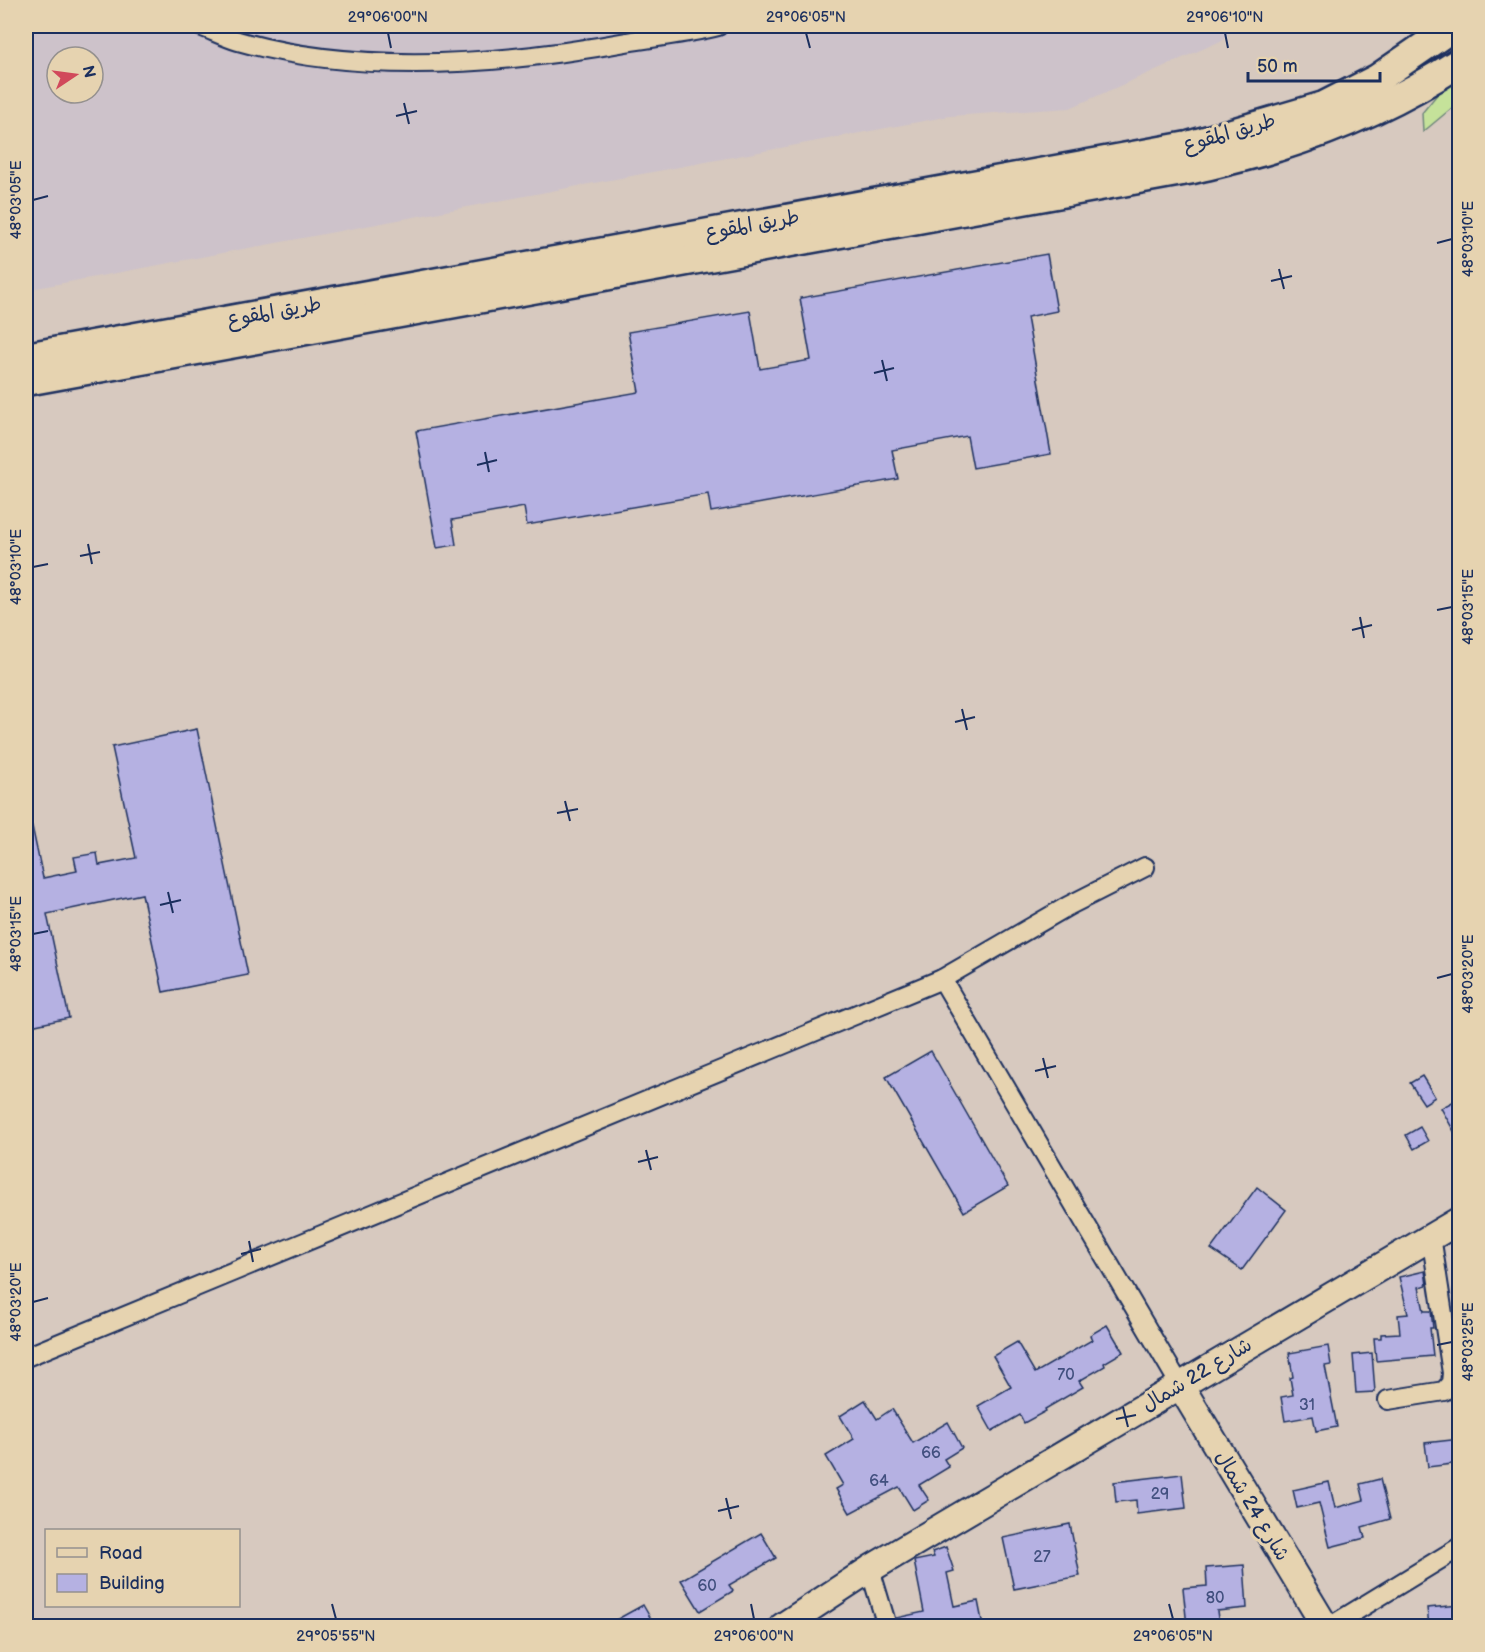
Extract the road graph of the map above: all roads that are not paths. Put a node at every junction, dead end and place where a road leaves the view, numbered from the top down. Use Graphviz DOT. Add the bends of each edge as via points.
graph roads {
  1 [pos="200,26"];
  2 [pos="718,26"];
  3 [pos="1454,26"];
  4 [pos="1460,62"];
  5 [pos="26,357"];
  6 [pos="26,381"];
  7 [pos="1145,867"];
  8 [pos="942,979"];
  9 [pos="1460,1220"];
  10 [pos="1431,1236"];
  11 [pos="26,1357"];
  12 [pos="1455,1383"];
  13 [pos="1180,1385"];
  14 [pos="1388,1400"];
  15 [pos="1460,1547"];
  16 [pos="870,1569"];
  17 [pos="783,1626"];
  18 [pos="887,1626"];
  19 [pos="1325,1626"];
  20 [pos="1331,1626"];
  1 -- 2 [label="street" via="237,41 317,57 403,63 499,61"];
  3 -- 5 [label="main road, طريق المقوع" via="1377,79 1324,106 1188,146"];
  4 -- 6 [label="main road, طريق المقوع" via="1390,103 1333,128 1193,170"];
  7 -- 8 [label="street" via="1068,906"];
  8 -- 11 [label="street"];
  8 -- 13 [label="street"];
  9 -- 10 [label="street, شارع 22 شمال"];
  10 -- 12 [label="street"];
  10 -- 13 [label="street, شارع 22 شمال"];
  12 -- 14 [label="street" via="1444,1391"];
  13 -- 16 [label="street, شارع 22 شمال"];
  13 -- 19 [label="street, شارع 24 شمال"];
  15 -- 20 [label="street"];
  16 -- 17 [label="street, شارع 22 شمال"];
  16 -- 18 [label="street"];
}
